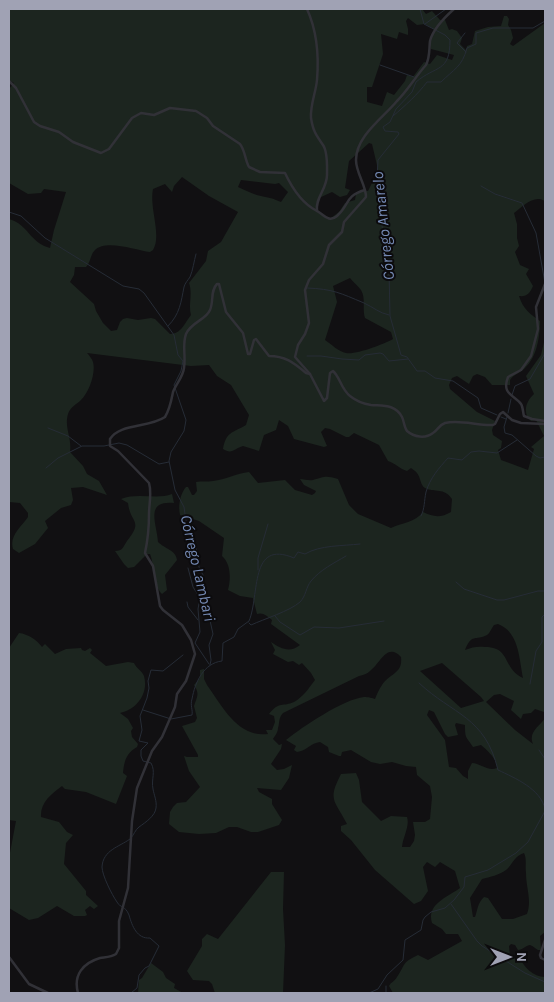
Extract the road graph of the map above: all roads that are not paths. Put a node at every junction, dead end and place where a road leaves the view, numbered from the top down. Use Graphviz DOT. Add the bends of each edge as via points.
graph roads {
  1 [pos="307,9"];
  2 [pos="454,9"];
  3 [pos="9,81"];
  4 [pos="364,190"];
  5 [pos="317,212"];
  6 [pos="545,284"];
  7 [pos="310,374"];
  8 [pos="545,422"];
  9 [pos="545,940"];
  10 [pos="9,957"];
  11 [pos="545,960"];
  12 [pos="48,993"];
  13 [pos="78,993"];
  1 -- 5 [label="street" via="316,36 317,80 311,116 314,132 324,146 327,166 326,185 318,201"];
  2 -- 4 [label="street" via="432,35 426,65 364,138 356,158"];
  3 -- 5 [label="street" via="34,122 101,153 109,149 132,118 141,113 154,115 170,108 196,111 240,144 249,167 260,172 285,174 305,204"];
  4 -- 5 [label="street" via="350,196 337,216 329,219"];
  4 -- 7 [label="street" via="365,200 344,222 342,232 330,244 323,264 306,286 309,323 295,357"];
  6 -- 8 [label="street" via="536,306 538,329 532,356 506,382 508,393 521,405 524,416"];
  7 -- 8 [label="street" via="324,401 328,398 330,373 334,371 350,396 369,405 394,409 402,417 406,431 417,436 431,435 440,425 450,422 493,425 503,412 521,423"];
  7 -- 13 [label="street" via="285,358 269,356 256,339 248,354 243,333 226,312 220,284 217,284 208,313 186,334 183,374 165,417 122,429 110,439 110,446 149,483 150,528 145,554 153,566 160,606 182,625 195,654 186,681 177,694 175,707 137,788 128,888 119,921 116,954 98,959 78,974 75,981"];
  9 -- 11 [label="street" via="540,955"];
  10 -- 12 [label="street" via="29,984"];
}
